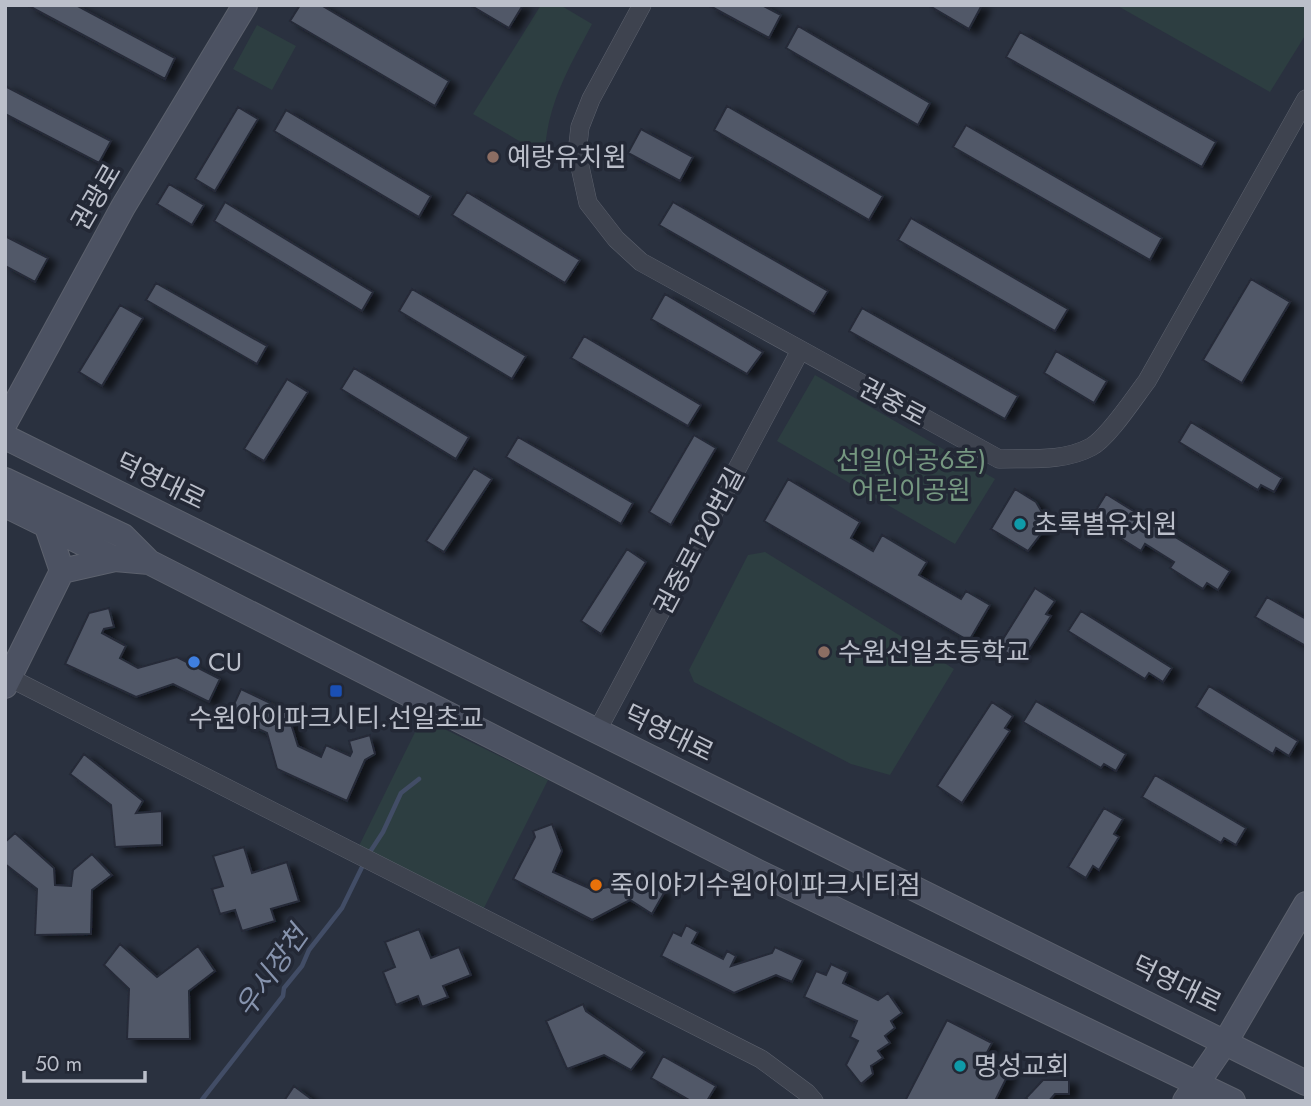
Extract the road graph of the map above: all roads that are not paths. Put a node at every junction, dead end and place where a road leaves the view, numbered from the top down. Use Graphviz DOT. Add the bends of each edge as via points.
graph roads {
  1 [pos="245,5"];
  2 [pos="637,7"];
  3 [pos="1306,99"];
  4 [pos="1299,127"];
  5 [pos="800,351"];
  6 [pos="5,423"];
  7 [pos="5,437"];
  8 [pos="5,480"];
  9 [pos="5,505"];
  10 [pos="46,524"];
  11 [pos="116,559"];
  12 [pos="149,562"];
  13 [pos="62,570"];
  14 [pos="8,682"];
  15 [pos="597,731"];
  16 [pos="1306,904"];
  17 [pos="1226,1041"];
  18 [pos="1306,1083"];
  19 [pos="1191,1091"];
  20 [pos="814,1101"];
  21 [pos="1233,1101"];
  1 -- 6 [label="main road, 권광로" via="123,207"];
  2 -- 5 [label="street, 권중로" via="580,127 577,153 588,203 641,262"];
  3 -- 4 [label="street, 권중로"];
  4 -- 5 [label="street, 권중로" via="1147,380 1093,447 1062,457 999,459"];
  5 -- 15 [label="street, 권중로120번길"];
  7 -- 15 [label="main road, 덕영대로"];
  8 -- 12 [label="main road" via="123,536"];
  9 -- 10 [label="main road"];
  10 -- 11 [label="main road"];
  10 -- 13 [label="main road"];
  11 -- 12 [label="main road"];
  11 -- 13 [label="main road"];
  12 -- 19 [label="main road"];
  13 -- 14 [label="main road"];
  14 -- 20 [label="street" via="761,1059"];
  15 -- 17 [label="main road, 덕영대로"];
  16 -- 17 [label="main road"];
  17 -- 18 [label="main road, 덕영대로"];
  17 -- 19 [label="main road"];
  19 -- 21 [label="main road"];
}
